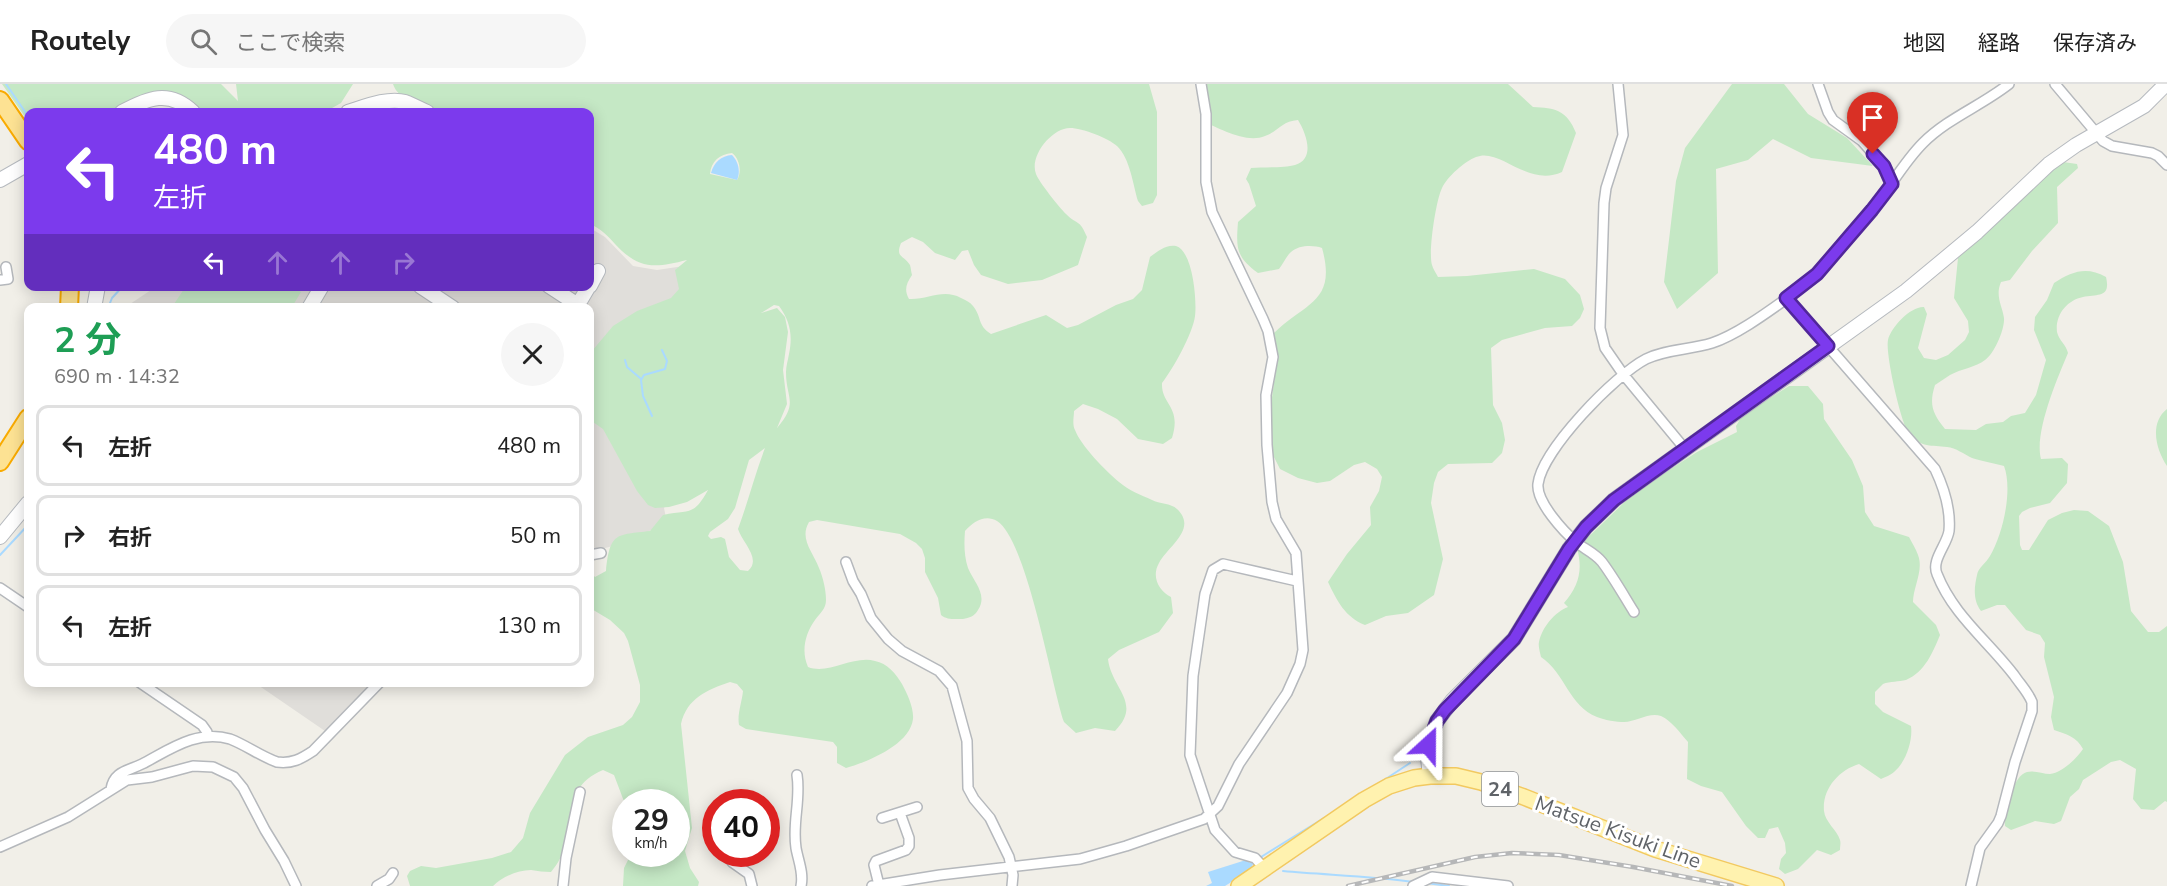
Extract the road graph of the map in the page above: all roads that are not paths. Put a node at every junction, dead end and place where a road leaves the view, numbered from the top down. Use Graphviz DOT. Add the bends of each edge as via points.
graph roads {
  1 [pos="1201,84"];
  2 [pos="1618,84"];
  3 [pos="1818,84"];
  4 [pos="2009,84"];
  5 [pos="2055,84"];
  6 [pos="2166,84"];
  7 [pos="0,100"];
  8 [pos="131,108"];
  9 [pos="189,108"];
  10 [pos="360,108"];
  11 [pos="418,108"];
  12 [pos="2097,134"];
  13 [pos="24,135"];
  14 [pos="2167,165"];
  15 [pos="24,166"];
  16 [pos="0,180"];
  17 [pos="1892,184"];
  18 [pos="6,267"];
  19 [pos="598,271"];
  20 [pos="594,278"];
  21 [pos="0,280"];
  22 [pos="428,291"];
  23 [pos="556,291"];
  24 [pos="1786,298"];
  25 [pos="446,303"];
  26 [pos="573,303"];
  27 [pos="1828,346"];
  28 [pos="1623,374"];
  29 [pos="24,424"];
  30 [pos="1685,449"];
  31 [pos="0,462"];
  32 [pos="24,508"];
  33 [pos="0,537"];
  34 [pos="1575,541"];
  35 [pos="601,553"];
  36 [pos="594,554"];
  37 [pos="846,562"];
  38 [pos="1297,581"];
  39 [pos="0,588"];
  40 [pos="24,605"];
  41 [pos="1634,612"];
  42 [pos="146,687"];
  43 [pos="375,687"];
  44 [pos="207,737"];
  45 [pos="797,775"];
  46 [pos="1430,776"];
  47 [pos="111,789"];
  48 [pos="580,792"];
  49 [pos="917,807"];
  50 [pos="900,813"];
  51 [pos="1210,814"];
  52 [pos="882,818"];
  53 [pos="0,847"];
  54 [pos="1012,866"];
  55 [pos="739,867"];
  56 [pos="1265,869"];
  57 [pos="393,873"];
  58 [pos="876,885"];
  59 [pos="296,886"];
  60 [pos="377,886"];
  61 [pos="563,886"];
  62 [pos="752,886"];
  63 [pos="801,886"];
  64 [pos="1012,886"];
  65 [pos="1239,886"];
  66 [pos="1413,886"];
  67 [pos="1508,886"];
  68 [pos="1776,886"];
  69 [pos="1971,886"];
  1 -- 38 [label="street" via="1206,114 1206,182 1212,212 1263,319 1273,357 1266,395 1272,502 1276,519 1296,553"];
  2 -- 28 [label="street" via="1623,135 1604,203 1600,328 1607,353"];
  3 -- 17 [label="street" via="1833,120 1862,141 1884,166"];
  4 -- 17 [label="street" via="1992,98 1947,122 1923,143"];
  5 -- 12 [label="street"];
  6 -- 12 [label="street" via="2144,106"];
  7 -- 13 [label="highway"];
  8 -- 9 [label="street" via="151,99 170,98"];
  10 -- 11 [label="street" via="394,101"];
  12 -- 14 [label="street" via="2112,146 2152,153"];
  12 -- 27 [label="street" via="2049,164 1942,262"];
  15 -- 16 [label="street"];
  17 -- 24 [label="street" via="1817,274"];
  18 -- 21 [label="street" via="8,279"];
  19 -- 20 [label="street"];
  22 -- 25 [label="street"];
  23 -- 26 [label="street"];
  24 -- 27 [label="street"];
  24 -- 28 [label="street" via="1714,342 1655,355"];
  27 -- 30 [label="street"];
  27 -- 69 [label="street" via="1935,469 1949,516 1949,532 1936,564 1937,575 1969,626 1998,654 2032,702 2001,816 1980,848"];
  28 -- 30 [label="street"];
  28 -- 34 [label="street" via="1559,443 1540,477 1538,492 1546,509"];
  29 -- 31 [label="highway"];
  30 -- 34 [label="street" via="1614,500"];
  32 -- 33 [label="street"];
  34 -- 41 [label="street" via="1601,560"];
  34 -- 46 [label="street" via="1514,639 1437,721 1427,750"];
  35 -- 36 [label="street"];
  37 -- 54 [label="street" via="871,618 888,639 939,671 952,686 967,741 968,788 990,818"];
  38 -- 51 [label="street" via="1303,650 1300,664 1287,693"];
  38 -- 51 [label="street" via="1223,564 1211,574 1194,675 1189,745 1191,763"];
  39 -- 40 [label="street"];
  42 -- 44 [label="street" via="202,725"];
  43 -- 44 [label="street" via="314,751 294,762 277,762 230,739"];
  44 -- 47 [label="street" via="180,743 121,773 114,778"];
  45 -- 63 [label="street" via="795,837"];
  46 -- 56 [label="main road, Matsue Kisuki Line / 24" via="1389,786 1364,800"];
  46 -- 68 [label="main road, Matsue Kisuki Line / 24" via="1456,776 1524,796 1655,849"];
  47 -- 53 [label="street" via="68,817"];
  47 -- 59 [label="street" via="134,778 193,766 213,767 228,774 243,788"];
  48 -- 61 [label="street"];
  49 -- 50 [label="street"];
  50 -- 52 [label="street"];
  50 -- 58 [label="street" via="909,846 876,861"];
  51 -- 54 [label="street" via="1096,855"];
  51 -- 56 [label="street" via="1215,830 1235,852 1255,858"];
  54 -- 58 [label="street"];
  54 -- 64 [label="street"];
  55 -- 62 [label="street" via="749,874"];
  56 -- 65 [label="main road, Matsue Kisuki Line / 24"];
  57 -- 60 [label="street"];
  66 -- 67 [label="street" via="1432,877"];
}
